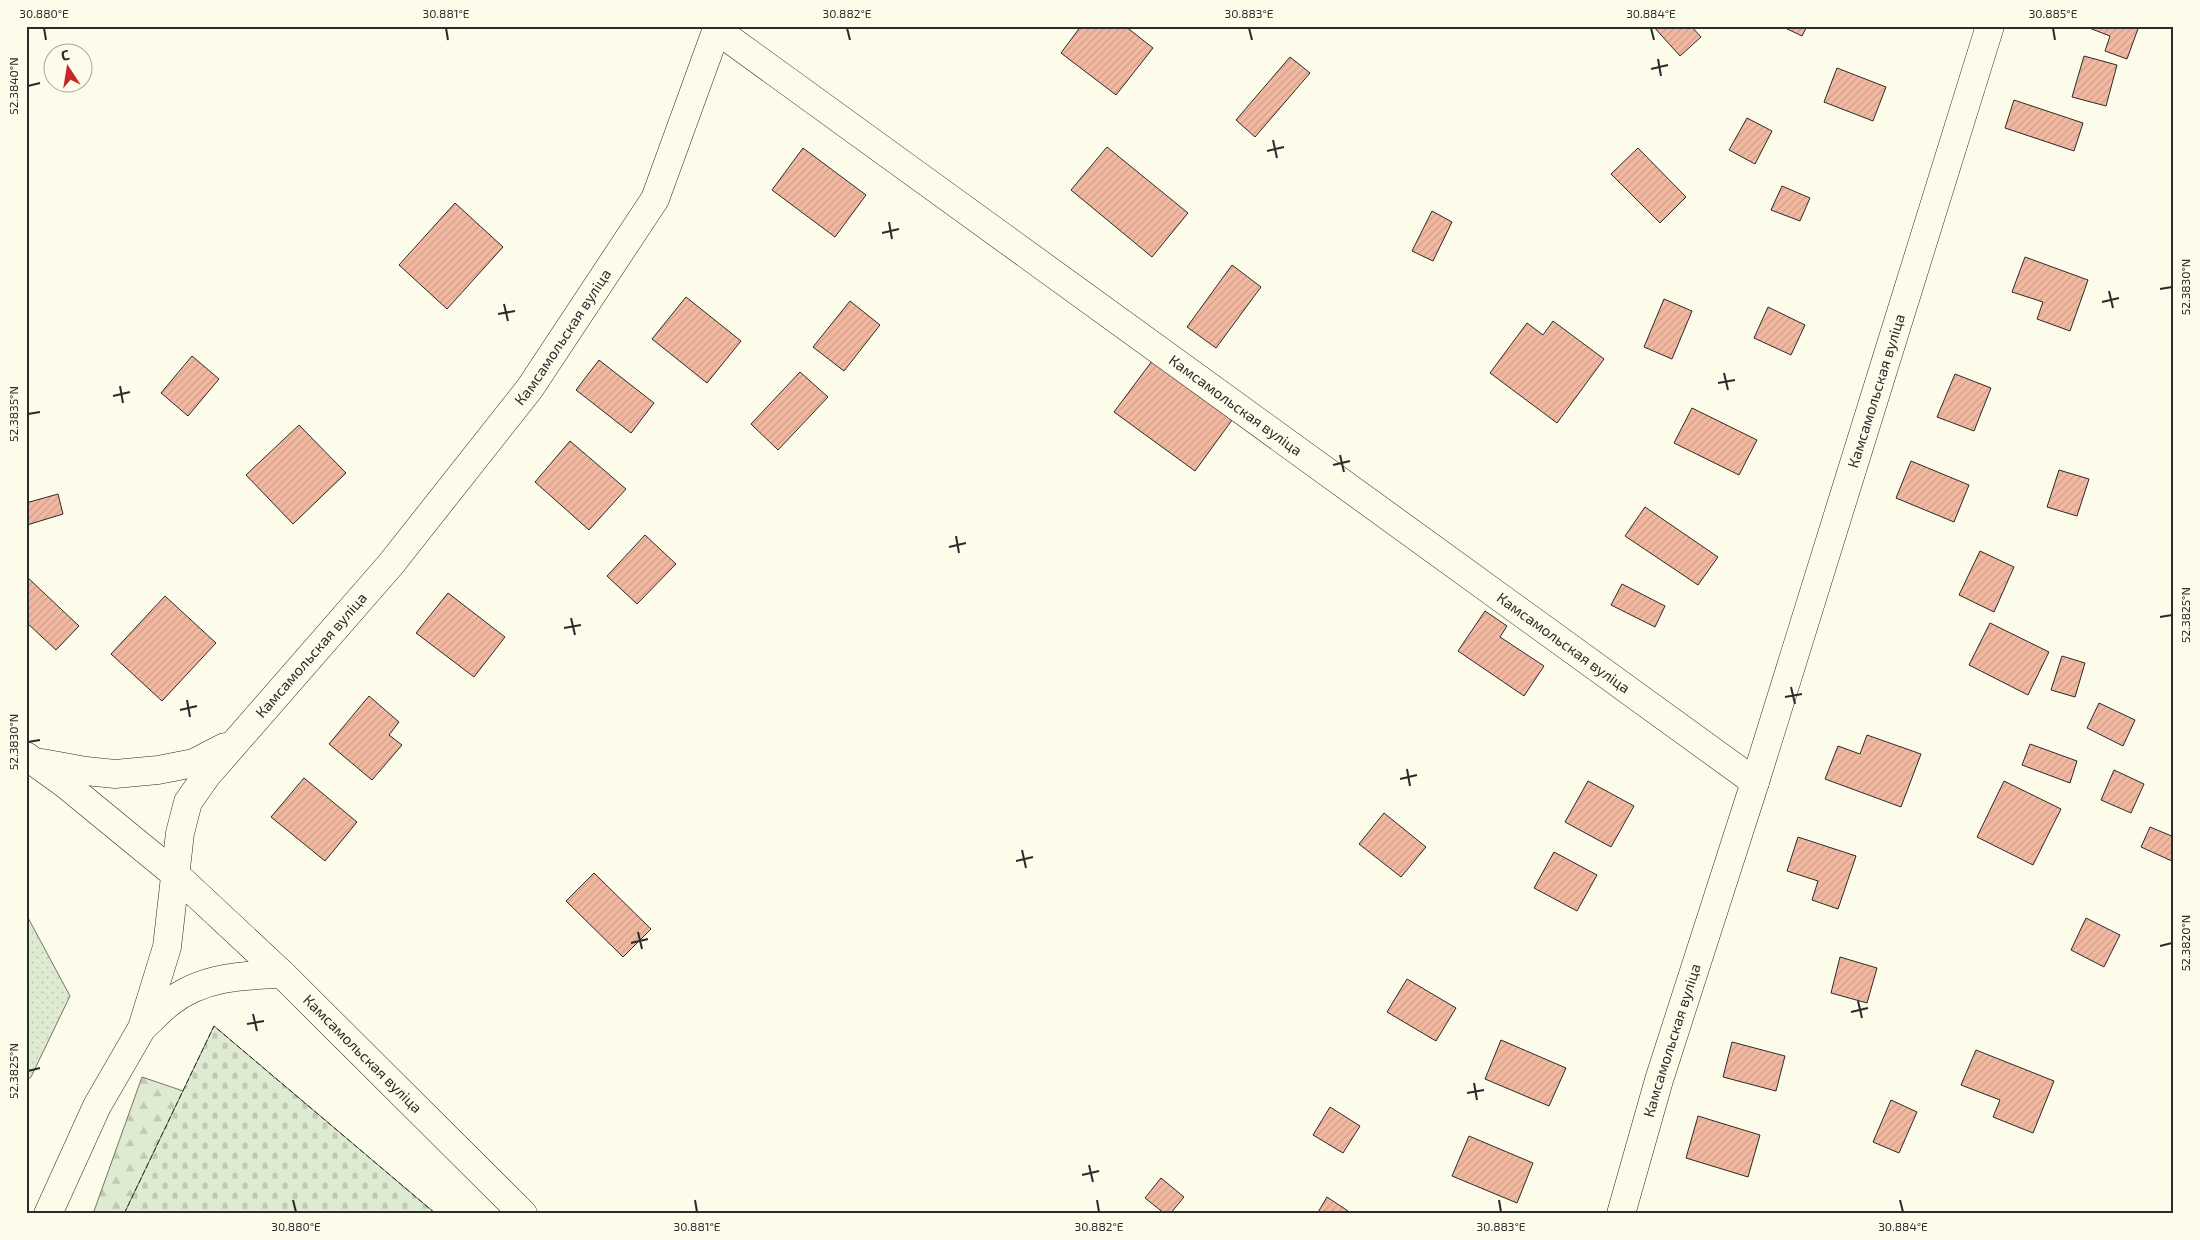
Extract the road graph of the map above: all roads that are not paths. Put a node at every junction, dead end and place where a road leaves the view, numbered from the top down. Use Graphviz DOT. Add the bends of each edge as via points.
graph roads {
  1 [pos="1990,26"];
  2 [pos="717,28"];
  3 [pos="238,740"];
  4 [pos="31,759"];
  5 [pos="1755,782"];
  6 [pos="176,875"];
  7 [pos="282,974"];
  8 [pos="142,1028"];
  9 [pos="48,1214"];
  10 [pos="523,1214"];
  11 [pos="1622,1214"];
  1 -- 5 [label="street, Камсамольская вуліца"];
  2 -- 3 [label="street, Камсамольская вуліца" via="655,199 530,388 391,564"];
  2 -- 5 [label="street, Камсамольская вуліца"];
  3 -- 4 [label="street" via="194,763 115,774"];
  3 -- 6 [label="street, Камсамольская вуліца" via="188,802 180,833"];
  4 -- 6 [label="street"];
  5 -- 11 [label="street, Камсамольская вуліца" via="1659,1080"];
  6 -- 7 [label="street, Камсамольская вуліца"];
  6 -- 8 [label="street" via="167,947"];
  7 -- 8 [label="street" via="244,975 191,990 170,1002"];
  7 -- 10 [label="street, Камсамольская вуліца"];
  8 -- 9 [label="street" via="97,1106"];
}
